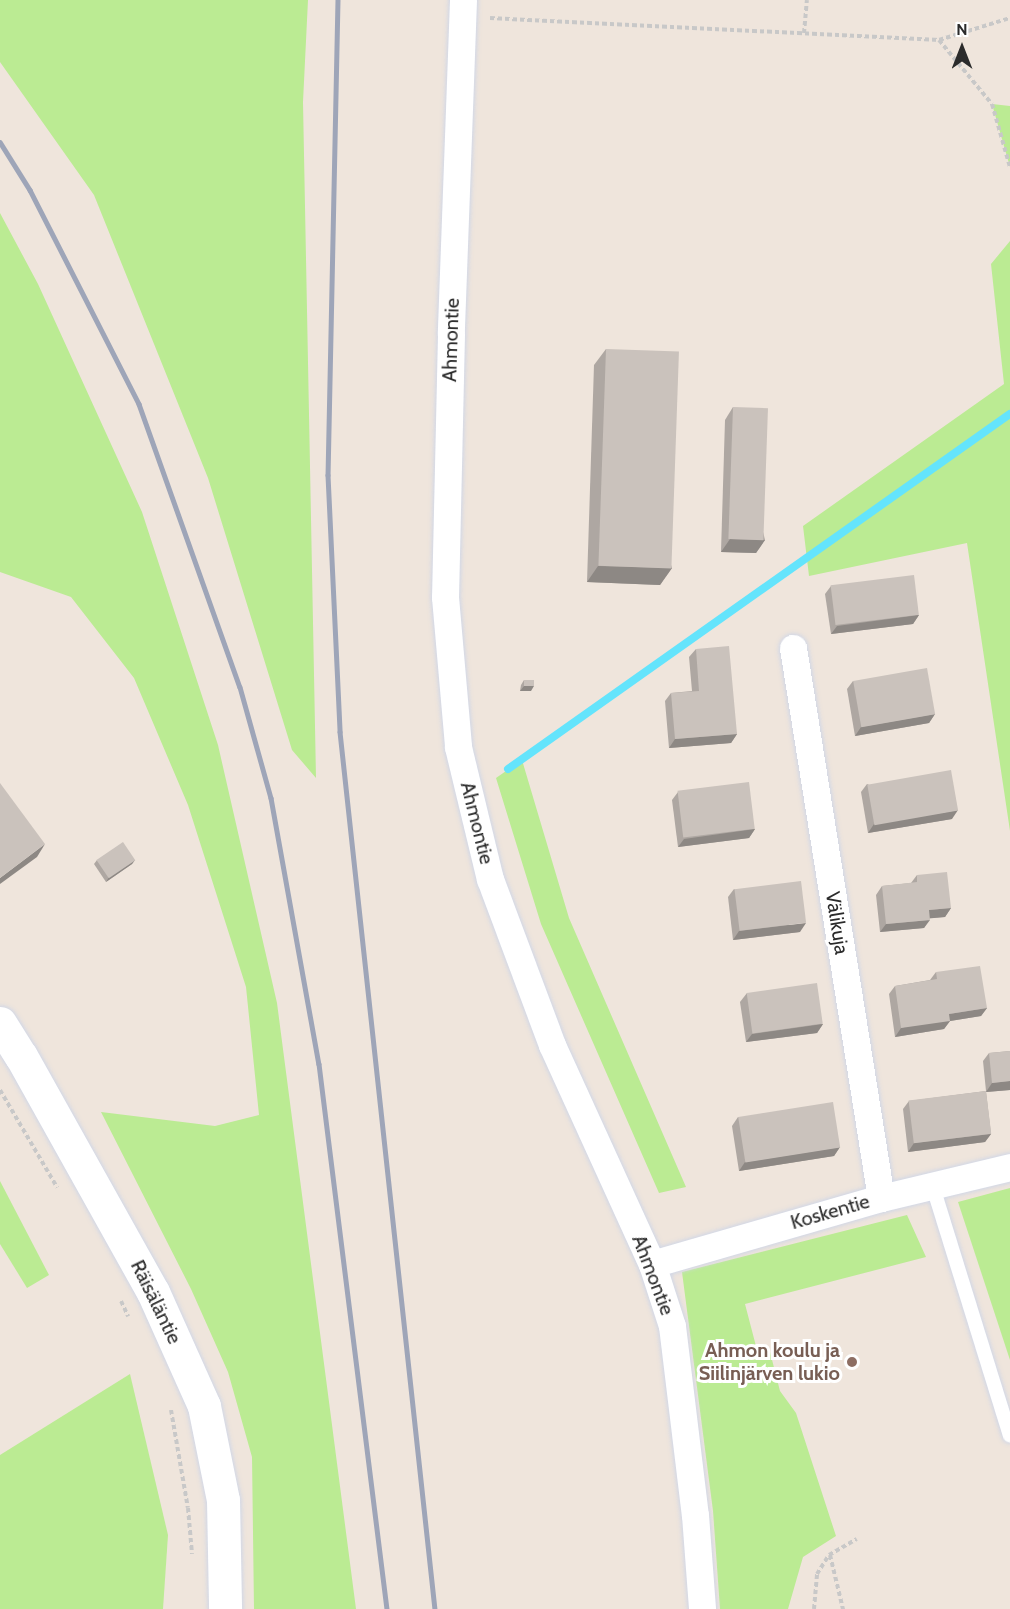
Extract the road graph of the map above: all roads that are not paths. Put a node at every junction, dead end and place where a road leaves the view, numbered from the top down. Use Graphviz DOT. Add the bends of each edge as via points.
graph roads {
  1 [pos="463,8"];
  2 [pos="793,648"];
  3 [pos="0,1023"];
  4 [pos="1010,1167"];
  5 [pos="933,1187"];
  6 [pos="881,1198"];
  7 [pos="652,1264"];
  8 [pos="1010,1435"];
  9 [pos="225,1609"];
  10 [pos="702,1609"];
  1 -- 7 [label="street, Ahmontie" via="445,597 458,747 490,879 548,1034"];
  2 -- 6 [label="street, Välikuja"];
  3 -- 9 [label="street, Räisäläntie" via="153,1292 204,1406 223,1500"];
  4 -- 5 [label="street, Koskentie"];
  5 -- 6 [label="street, Koskentie"];
  5 -- 8 [label="lane"];
  6 -- 7 [label="street, Koskentie"];
  7 -- 10 [label="street, Ahmontie" via="672,1326"];
}
